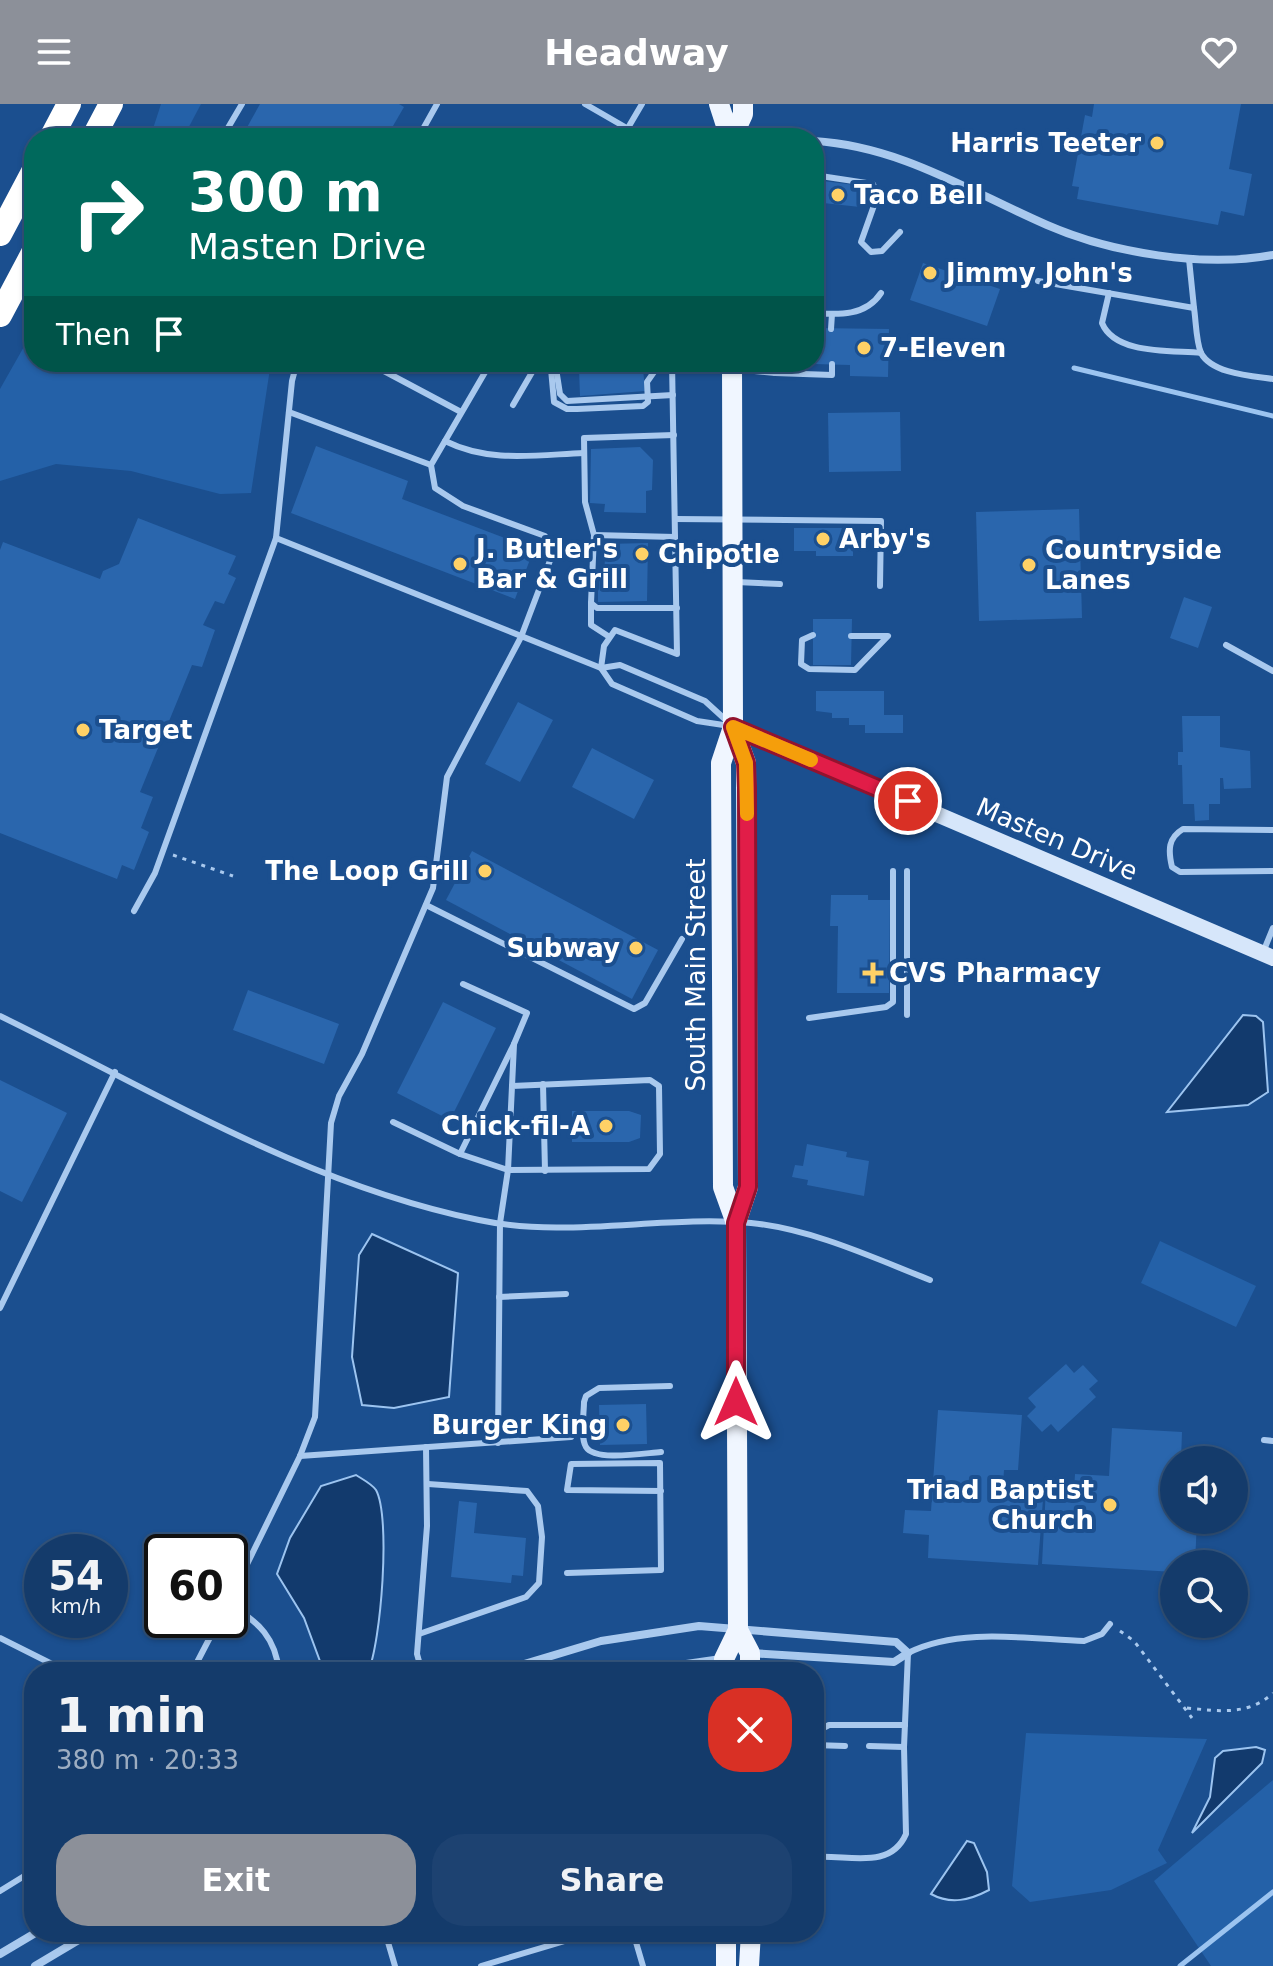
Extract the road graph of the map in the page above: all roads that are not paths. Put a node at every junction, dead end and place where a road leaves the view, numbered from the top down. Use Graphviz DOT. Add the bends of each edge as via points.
graph roads {
  1 [pos="69,104"];
  2 [pos="111,104"];
  3 [pos="242,104"];
  4 [pos="437,104"];
  5 [pos="585,104"];
  6 [pos="642,104"];
  7 [pos="719,104"];
  8 [pos="743,104"];
  9 [pos="56,128"];
  10 [pos="98,128"];
  11 [pos="228,128"];
  12 [pos="424,128"];
  13 [pos="626,128"];
  14 [pos="629,128"];
  15 [pos="726,128"];
  16 [pos="736,128"];
  17 [pos="824,142"];
  18 [pos="824,177"];
  19 [pos="24,189"];
  20 [pos="900,232"];
  21 [pos="0,234"];
  22 [pos="1273,255"];
  23 [pos="1189,259"];
  24 [pos="24,270"];
  25 [pos="1038,281"];
  26 [pos="881,293"];
  27 [pos="1109,293"];
  28 [pos="1194,308"];
  29 [pos="824,314"];
  30 [pos="832,314"];
  31 [pos="0,315"];
  32 [pos="831,329"];
  33 [pos="1201,353"];
  34 [pos="832,364"];
  35 [pos="295,372"];
  36 [pos="386,372"];
  37 [pos="485,372"];
  38 [pos="532,372"];
  39 [pos="556,372"];
  40 [pos="654,372"];
  41 [pos="672,372"];
  42 [pos="732,372"];
  43 [pos="770,372"];
  44 [pos="775,373"];
  45 [pos="806,374"];
  46 [pos="1273,379"];
  47 [pos="673,395"];
  48 [pos="647,396"];
  49 [pos="513,405"];
  50 [pos="289,412"];
  51 [pos="461,412"];
  52 [pos="674,435"];
  53 [pos="445,441"];
  54 [pos="584,453"];
  55 [pos="431,465"];
  56 [pos="675,519"];
  57 [pos="733,520"];
  58 [pos="594,535"];
  59 [pos="675,537"];
  60 [pos="276,538"];
  61 [pos="733,582"];
  62 [pos="780,584"];
  63 [pos="880,586"];
  64 [pos="591,603"];
  65 [pos="677,608"];
  66 [pos="813,635"];
  67 [pos="608,636"];
  68 [pos="851,636"];
  69 [pos="521,637"];
  70 [pos="1226,645"];
  71 [pos="601,668"];
  72 [pos="1273,671"];
  73 [pos="733,727"];
  74 [pos="1273,830"];
  75 [pos="893,871"];
  76 [pos="907,871"];
  77 [pos="1273,871"];
  78 [pos="426,905"];
  79 [pos="134,911"];
  80 [pos="1273,928"];
  81 [pos="682,939"];
  82 [pos="1268,956"];
  83 [pos="463,984"];
  84 [pos="907,1015"];
  85 [pos="0,1016"];
  86 [pos="809,1018"];
  87 [pos="514,1044"];
  88 [pos="115,1072"];
  89 [pos="543,1084"];
  90 [pos="512,1086"];
  91 [pos="393,1122"];
  92 [pos="460,1154"];
  93 [pos="508,1170"];
  94 [pos="545,1171"];
  95 [pos="326,1175"];
  96 [pos="500,1223"];
  97 [pos="736,1223"];
  98 [pos="930,1280"];
  99 [pos="566,1294"];
  100 [pos="499,1297"];
  101 [pos="0,1308"];
  102 [pos="670,1386"];
  103 [pos="571,1437"];
  104 [pos="1264,1440"];
  105 [pos="1273,1441"];
  106 [pos="498,1443"];
  107 [pos="426,1447"];
  108 [pos="661,1452"];
  109 [pos="300,1456"];
  110 [pos="428,1484"];
  111 [pos="661,1491"];
  112 [pos="248,1562"];
  113 [pos="567,1573"];
  114 [pos="248,1617"];
  115 [pos="1110,1624"];
  116 [pos="738,1630"];
  117 [pos="419,1634"];
  118 [pos="0,1638"];
  119 [pos="210,1638"];
  120 [pos="908,1653"];
  121 [pos="48,1662"];
  122 [pos="197,1662"];
  123 [pos="276,1662"];
  124 [pos="419,1662"];
  125 [pos="528,1662"];
  126 [pos="725,1662"];
  127 [pos="750,1662"];
  128 [pos="905,1725"];
  129 [pos="824,1728"];
  130 [pos="824,1745"];
  131 [pos="845,1746"];
  132 [pos="869,1746"];
  133 [pos="904,1747"];
  134 [pos="824,1857"];
  135 [pos="24,1876"];
  136 [pos="0,1891"];
  137 [pos="24,1940"];
  138 [pos="75,1942"];
  139 [pos="388,1942"];
  140 [pos="561,1942"];
  141 [pos="636,1942"];
  142 [pos="726,1942"];
  143 [pos="750,1942"];
  144 [pos="0,1954"];
  145 [pos="35,1966"];
  146 [pos="395,1966"];
  147 [pos="481,1966"];
  148 [pos="643,1966"];
  149 [pos="726,1966"];
  150 [pos="749,1966"];
  1 -- 9 [label="highway"];
  2 -- 10 [label="highway"];
  3 -- 11 [label="lane"];
  4 -- 12 [label="lane"];
  5 -- 13 [label="lane"];
  6 -- 14 [label="lane"];
  7 -- 15 [label="main road"];
  8 -- 16 [label="main road"];
  17 -- 23 [label="street" via="900,157 1067,233"];
  18 -- 20 [label="lane" via="873,184 877,197 861,242 871,252 882,251"];
  19 -- 21 [label="highway"];
  22 -- 23 [label="street"];
  23 -- 28 [label="lane"];
  24 -- 31 [label="highway"];
  25 -- 27 [label="lane"];
  26 -- 30 [label="lane" via="865,308"];
  27 -- 28 [label="lane"];
  27 -- 33 [label="lane" via="1102,323 1110,336 1123,344"];
  28 -- 33 [label="lane"];
  29 -- 30 [label="lane"];
  30 -- 32 [label="lane"];
  33 -- 46 [label="lane" via="1235,373"];
  34 -- 45 [label="lane" via="832,375"];
  35 -- 50 [label="lane"];
  36 -- 51 [label="lane"];
  37 -- 51 [label="lane"];
  38 -- 49 [label="lane"];
  39 -- 48 [label="lane" via="560,394 567,401"];
  40 -- 48 [label="lane"];
  41 -- 47 [label="lane"];
  42 -- 57 [label="main road, South Main Street"];
  43 -- 44 [label="lane"];
  44 -- 45 [label="lane"];
  47 -- 48 [label="lane"];
  47 -- 52 [label="lane"];
  50 -- 55 [label="lane"];
  50 -- 60 [label="lane"];
  51 -- 53 [label="lane"];
  52 -- 54 [label="lane" via="584,438"];
  52 -- 56 [label="lane"];
  53 -- 54 [label="lane" via="490,457"];
  53 -- 55 [label="lane"];
  54 -- 58 [label="lane" via="585,502"];
  55 -- 69 [label="lane" via="435,488 463,506 545,536 551,558"];
  56 -- 57 [label="lane"];
  56 -- 59 [label="lane"];
  57 -- 61 [label="main road, South Main Street"];
  57 -- 63 [label="lane" via="881,521"];
  58 -- 59 [label="lane"];
  58 -- 64 [label="lane"];
  59 -- 65 [label="lane"];
  60 -- 69 [label="lane"];
  60 -- 79 [label="lane" via="162,851"];
  61 -- 62 [label="lane"];
  61 -- 73 [label="main road, South Main Street"];
  64 -- 65 [label="lane" via="597,608"];
  64 -- 67 [label="lane" via="591,625"];
  65 -- 67 [label="lane" via="677,654 623,631"];
  66 -- 68 [label="lane" via="802,640 801,664 809,669 855,670 888,636"];
  67 -- 71 [label="lane"];
  69 -- 71 [label="lane"];
  69 -- 78 [label="lane" via="447,777 433,888"];
  70 -- 72 [label="lane"];
  71 -- 73 [label="lane" via="612,684 697,721"];
  71 -- 73 [label="lane" via="620,665 705,701"];
  73 -- 82 [label="street, Masten Drive"];
  73 -- 97 [label="main road, South Main Street" via="721,763 723,1187"];
  74 -- 77 [label="lane" via="1183,829 1170,843 1172,867 1180,872"];
  75 -- 86 [label="lane" via="893,1002"];
  76 -- 84 [label="lane"];
  78 -- 81 [label="lane" via="634,1009 645,1003"];
  78 -- 95 [label="lane" via="339,1096"];
  80 -- 82 [label="lane"];
  83 -- 87 [label="lane" via="527,1013"];
  85 -- 88 [label="lane"];
  87 -- 90 [label="lane"];
  87 -- 92 [label="lane"];
  88 -- 95 [label="lane"];
  88 -- 101 [label="lane"];
  89 -- 90 [label="lane"];
  89 -- 94 [label="lane"];
  89 -- 94 [label="lane" via="650,1080 659,1086 660,1154 649,1169"];
  90 -- 93 [label="lane"];
  91 -- 92 [label="lane"];
  92 -- 93 [label="lane"];
  93 -- 94 [label="lane"];
  93 -- 96 [label="lane"];
  95 -- 96 [label="lane"];
  95 -- 109 [label="lane" via="315,1417"];
  96 -- 97 [label="lane"];
  96 -- 100 [label="lane"];
  97 -- 98 [label="lane" via="807,1235"];
  97 -- 116 [label="main road, South Main Street"];
  99 -- 100 [label="lane"];
  100 -- 106 [label="lane"];
  102 -- 108 [label="lane" via="599,1388 584,1402 584,1441 594,1454"];
  103 -- 106 [label="lane"];
  104 -- 105 [label="lane"];
  106 -- 107 [label="lane"];
  107 -- 109 [label="lane"];
  107 -- 110 [label="lane"];
  109 -- 112 [label="lane"];
  110 -- 117 [label="lane"];
  110 -- 117 [label="lane" via="527,1491 538,1506 542,1568 539,1583 526,1597"];
  111 -- 111 [label="lane" via="567,1490 571,1464 660,1463"];
  111 -- 113 [label="lane" via="661,1570"];
  114 -- 123 [label="lane" via="269,1636"];
  115 -- 120 [label="lane" via="1084,1641 966,1639"];
  116 -- 120 [label="street" via="896,1642"];
  116 -- 125 [label="street" via="699,1626 644,1633"];
  116 -- 126 [label="main road, South Main Street"];
  116 -- 127 [label="main road, South Main Street"];
  117 -- 124 [label="lane"];
  118 -- 121 [label="lane"];
  119 -- 122 [label="lane"];
  120 -- 127 [label="street" via="894,1662"];
  120 -- 128 [label="lane"];
  128 -- 129 [label="lane"];
  128 -- 133 [label="lane"];
  130 -- 131 [label="lane"];
  132 -- 133 [label="lane"];
  133 -- 134 [label="lane" via="906,1834 896,1853"];
  135 -- 136 [label="lane"];
  137 -- 144 [label="street"];
  138 -- 145 [label="street"];
  139 -- 146 [label="lane"];
  140 -- 147 [label="lane"];
  141 -- 148 [label="lane"];
  142 -- 149 [label="main road"];
  143 -- 150 [label="main road"];
}
